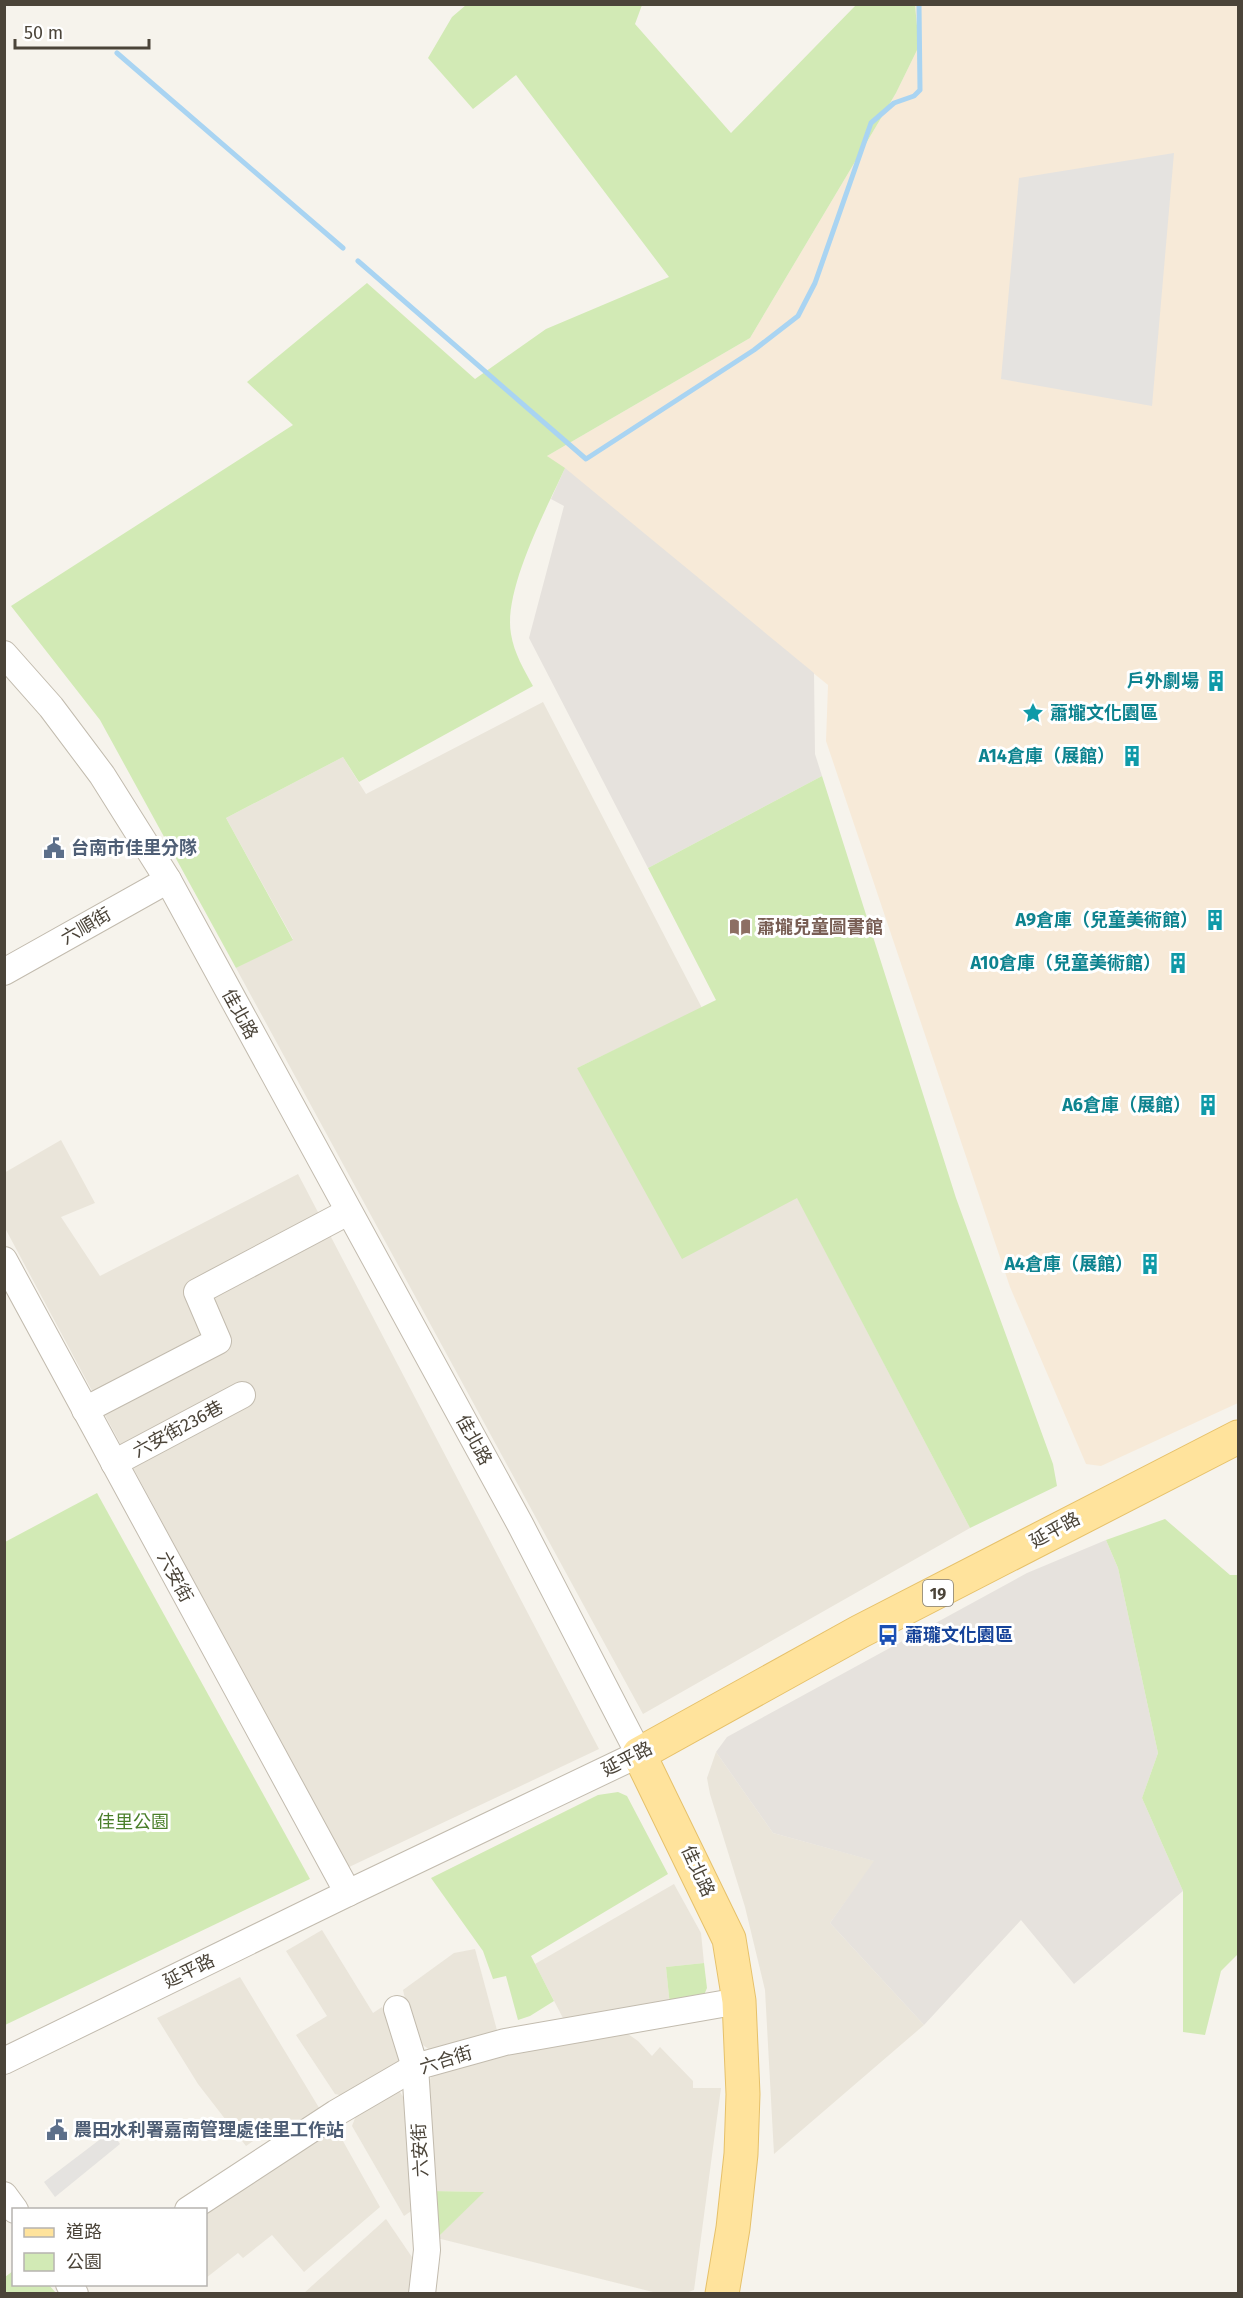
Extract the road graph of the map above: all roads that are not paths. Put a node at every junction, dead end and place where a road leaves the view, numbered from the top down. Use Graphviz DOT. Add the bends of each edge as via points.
graph roads {
  1 [pos="4,654"];
  2 [pos="168,880"];
  3 [pos="4,972"];
  4 [pos="348,1212"];
  5 [pos="4,1260"];
  6 [pos="242,1395"];
  7 [pos="85,1410"];
  8 [pos="1239,1437"];
  9 [pos="114,1463"];
  10 [pos="639,1754"];
  11 [pos="348,1893"];
  12 [pos="739,2001"];
  13 [pos="397,2009"];
  14 [pos="4,2061"];
  15 [pos="416,2067"];
  16 [pos="4,2195"];
  17 [pos="14,2208"];
  18 [pos="191,2208"];
  19 [pos="422,2294"];
  20 [pos="722,2294"];
  1 -- 2 [label="street, 佳北路" via="51,707 102,775"];
  2 -- 3 [label="street, 六順街"];
  2 -- 4 [label="street, 佳北路"];
  4 -- 7 [label="street" via="197,1292 218,1341"];
  4 -- 10 [label="street, 佳北路" via="520,1524"];
  5 -- 7 [label="street, 六安街"];
  6 -- 9 [label="street, 六安街236巷"];
  7 -- 9 [label="street, 六安街"];
  8 -- 10 [label="main road, 延平路 / 19" via="859,1632"];
  9 -- 11 [label="street, 六安街"];
  10 -- 11 [label="street, 延平路"];
  10 -- 12 [label="main road, 佳北路" via="729,1939"];
  11 -- 14 [label="street, 延平路"];
  12 -- 15 [label="street, 六合街" via="505,2042"];
  12 -- 20 [label="main road, 佳北路" via="743,2056 741,2154"];
  13 -- 15 [label="street, 六安街"];
  15 -- 18 [label="street, 六合街" via="336,2113"];
  15 -- 19 [label="street, 六安街" via="427,2250"];
  16 -- 17 [label="street"];
}
